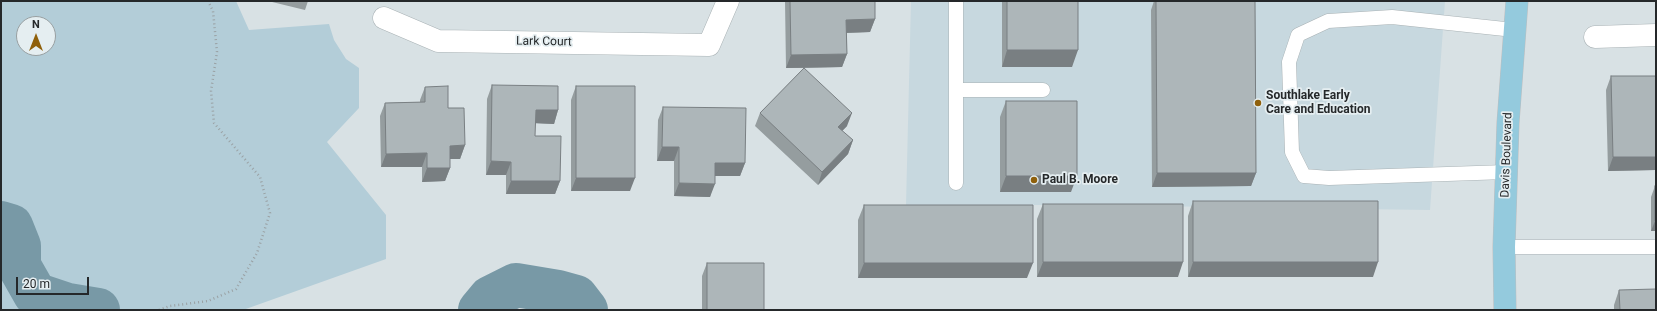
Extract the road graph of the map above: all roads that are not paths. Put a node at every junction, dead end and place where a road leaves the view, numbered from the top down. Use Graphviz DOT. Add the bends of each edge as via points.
graph roads {
  1 [pos="728,1"];
  2 [pos="956,1"];
  3 [pos="1517,1"];
  4 [pos="384,18"];
  5 [pos="1514,30"];
  6 [pos="1595,36"];
  7 [pos="1656,36"];
  8 [pos="956,90"];
  9 [pos="1043,90"];
  10 [pos="1506,172"];
  11 [pos="956,183"];
  12 [pos="1504,247"];
  13 [pos="1656,247"];
  14 [pos="1505,310"];
  1 -- 4 [label="street, Lark Court" via="709,45 438,41"];
  2 -- 8 [label="lane"];
  3 -- 5 [label="main road, Davis Boulevard"];
  5 -- 10 [label="main road, Davis Boulevard"];
  5 -- 10 [label="lane" via="1392,17 1328,21 1298,35 1289,62 1292,152 1304,176 1329,178"];
  6 -- 7 [label="street"];
  8 -- 9 [label="lane"];
  8 -- 11 [label="lane"];
  10 -- 12 [label="main road, Davis Boulevard"];
  12 -- 13 [label="lane"];
  12 -- 14 [label="main road, Davis Boulevard"];
}
